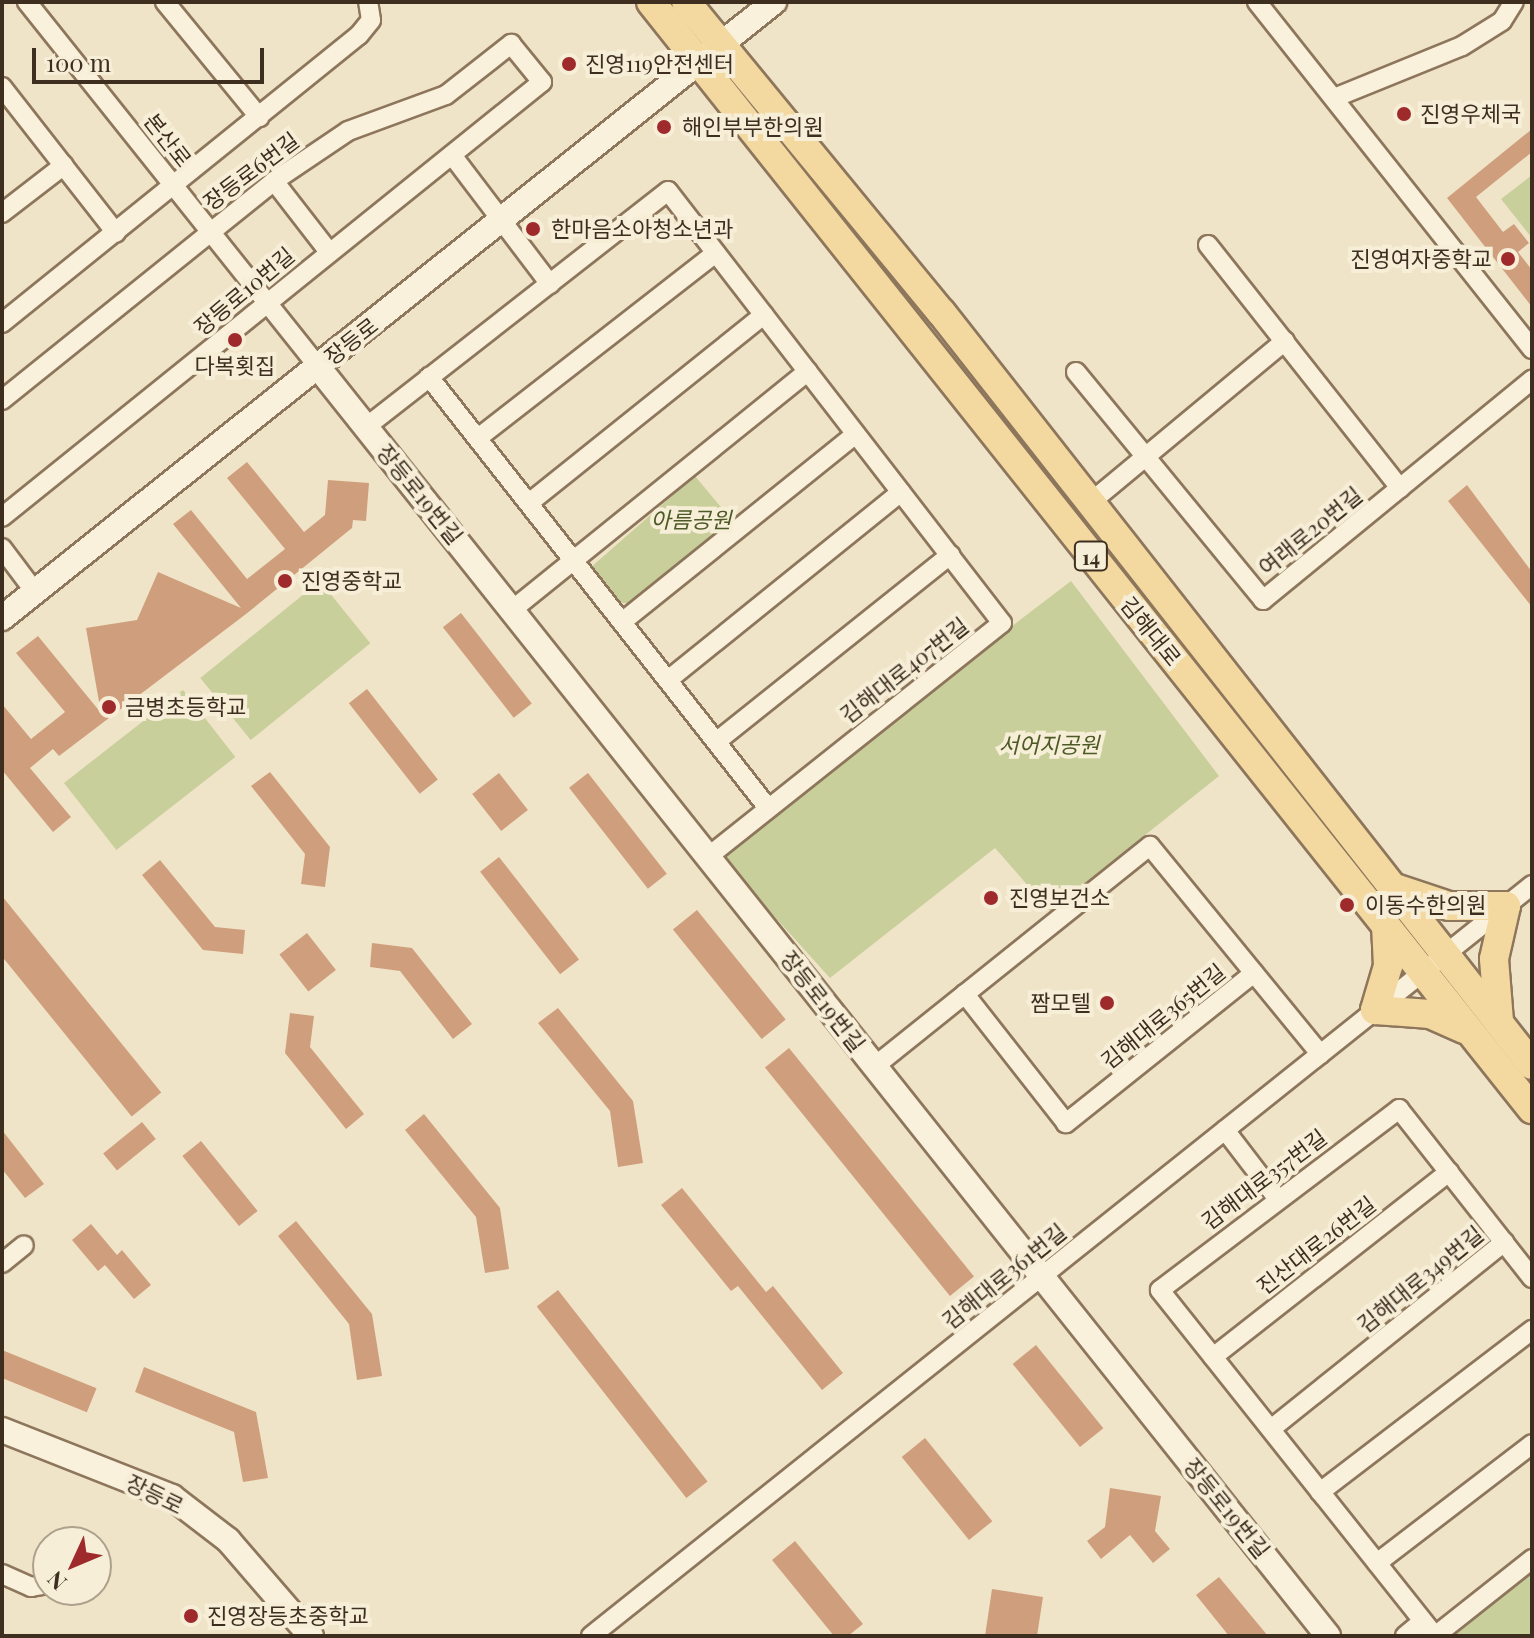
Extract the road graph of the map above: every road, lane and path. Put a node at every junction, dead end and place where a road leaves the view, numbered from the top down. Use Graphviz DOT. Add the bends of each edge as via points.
graph roads {
  1 [pos="27,2"];
  2 [pos="165,2"];
  3 [pos="651,2"];
  4 [pos="686,2"];
  5 [pos="774,2"];
  6 [pos="1257,2"];
  7 [pos="1514,2"];
  8 [pos="370,11"];
  9 [pos="722,45"];
  10 [pos="699,62"];
  11 [pos="542,82"];
  12 [pos="5,98"];
  13 [pos="1334,98"];
  14 [pos="259,117"];
  15 [pos="452,155"];
  16 [pos="64,165"];
  17 [pos="274,181"];
  18 [pos="174,187"];
  19 [pos="2,213"];
  20 [pos="501,222"];
  21 [pos="116,233"];
  22 [pos="210,233"];
  23 [pos="1208,245"];
  24 [pos="329,252"];
  25 [pos="716,253"];
  26 [pos="550,284"];
  27 [pos="268,304"];
  28 [pos="764,315"];
  29 [pos="2,323"];
  30 [pos="1285,341"];
  31 [pos="1532,349"];
  32 [pos="318,367"];
  33 [pos="808,371"];
  34 [pos="1076,372"];
  35 [pos="429,377"];
  36 [pos="1532,380"];
  37 [pos="2,400"];
  38 [pos="366,427"];
  39 [pos="856,434"];
  40 [pos="478,438"];
  41 [pos="1145,457"];
  42 [pos="1400,488"];
  43 [pos="901,492"];
  44 [pos="1091,502"];
  45 [pos="529,503"];
  46 [pos="2,517"];
  47 [pos="2,548"];
  48 [pos="950,555"];
  49 [pos="573,560"];
  50 [pos="35,592"];
  51 [pos="512,610"];
  52 [pos="2,618"];
  53 [pos="622,622"];
  54 [pos="668,680"];
  55 [pos="716,742"];
  56 [pos="768,808"];
  57 [pos="708,857"];
  58 [pos="1532,885"];
  59 [pos="1393,887"];
  60 [pos="1506,906"];
  61 [pos="1386,925"];
  62 [pos="1447,953"];
  63 [pos="1423,972"];
  64 [pos="1254,973"];
  65 [pos="965,994"];
  66 [pos="1375,1010"];
  67 [pos="1499,1021"];
  68 [pos="1471,1032"];
  69 [pos="1320,1054"];
  70 [pos="1532,1065"];
  71 [pos="875,1066"];
  72 [pos="1399,1109"];
  73 [pos="1532,1109"];
  74 [pos="1225,1130"];
  75 [pos="1449,1172"];
  76 [pos="1277,1198"];
  77 [pos="1504,1242"];
  78 [pos="24,1245"];
  79 [pos="2,1263"];
  80 [pos="1042,1276"];
  81 [pos="1532,1278"];
  82 [pos="1532,1330"];
  83 [pos="1213,1357"];
  84 [pos="1271,1429"];
  85 [pos="2,1430"];
  86 [pos="1532,1444"];
  87 [pos="1320,1492"];
  88 [pos="1532,1559"];
  89 [pos="1377,1563"];
  90 [pos="2,1574"];
  91 [pos="32,1587"];
  92 [pos="1431,1631"];
  93 [pos="311,1636"];
  94 [pos="591,1636"];
  95 [pos="1328,1636"];
  96 [pos="1405,1636"];
  1 -- 18 [label="street, 본산로"];
  2 -- 14 [label="street"];
  3 -- 10 [label="main road, 김해대로 / 14"];
  4 -- 9 [label="main road, 김해대로 / 14"];
  5 -- 9 [label="street, 장등로"];
  6 -- 13 [label="street"];
  7 -- 13 [label="street" via="1502,21 1462,46"];
  8 -- 14 [label="street"];
  9 -- 10 [label="street, 장등로"];
  9 -- 44 [label="main road, 김해대로 / 14"];
  10 -- 20 [label="street, 장등로"];
  10 -- 61 [label="main road, 김해대로 / 14"];
  11 -- 15 [label="street, 장등로10번길"];
  11 -- 17 [label="street, 장등로6번길" via="511,44 446,95 348,131"];
  12 -- 16 [label="street"];
  13 -- 31 [label="street"];
  14 -- 18 [label="street"];
  15 -- 20 [label="street"];
  15 -- 24 [label="street, 장등로10번길"];
  16 -- 19 [label="street"];
  16 -- 21 [label="street"];
  17 -- 22 [label="street, 장등로6번길"];
  17 -- 24 [label="street"];
  18 -- 21 [label="street"];
  18 -- 22 [label="street, 본산로"];
  20 -- 26 [label="street"];
  20 -- 32 [label="street, 장등로"];
  21 -- 29 [label="street"];
  22 -- 27 [label="street, 본산로"];
  22 -- 37 [label="street, 장등로6번길"];
  23 -- 30 [label="street"];
  24 -- 27 [label="street, 장등로10번길"];
  25 -- 26 [label="street, 김해대로407번길" via="668,191"];
  25 -- 28 [label="street, 김해대로407번길"];
  25 -- 40 [label="street"];
  26 -- 35 [label="street, 김해대로407번길"];
  27 -- 32 [label="street, 본산로"];
  27 -- 46 [label="street, 장등로10번길"];
  28 -- 33 [label="street, 김해대로407번길"];
  28 -- 45 [label="street"];
  30 -- 41 [label="street"];
  30 -- 42 [label="street"];
  32 -- 38 [label="street, 장등로19번길"];
  32 -- 50 [label="street, 장등로"];
  33 -- 39 [label="street, 김해대로407번길"];
  33 -- 49 [label="street"];
  34 -- 41 [label="street"];
  35 -- 38 [label="street, 김해대로407번길"];
  35 -- 40 [label="street"];
  36 -- 42 [label="street, 여래로20번길"];
  38 -- 51 [label="street, 장등로19번길"];
  39 -- 43 [label="street, 김해대로407번길"];
  39 -- 53 [label="street"];
  40 -- 45 [label="street"];
  41 -- 42 [label="street, 여래로20번길" via="1263,600"];
  41 -- 44 [label="street"];
  43 -- 48 [label="street, 김해대로407번길"];
  43 -- 54 [label="street"];
  44 -- 59 [label="main road, 김해대로 / 14"];
  45 -- 49 [label="street"];
  47 -- 50 [label="street"];
  48 -- 55 [label="street"];
  48 -- 56 [label="street, 김해대로407번길" via="1002,623"];
  49 -- 51 [label="street"];
  49 -- 53 [label="street"];
  50 -- 52 [label="street, 장등로"];
  51 -- 57 [label="street, 장등로19번길"];
  53 -- 54 [label="street"];
  54 -- 55 [label="street"];
  55 -- 56 [label="street"];
  56 -- 57 [label="street, 김해대로407번길"];
  57 -- 71 [label="street, 장등로19번길"];
  58 -- 60 [label="street"];
  59 -- 60 [label="main road" via="1449,906"];
  59 -- 62 [label="main road, 김해대로 / 14"];
  60 -- 62 [label="street"];
  60 -- 67 [label="main road" via="1494,959"];
  61 -- 63 [label="main road, 김해대로 / 14"];
  61 -- 66 [label="main road" via="1388,966"];
  62 -- 63 [label="street, 김해대로361번길"];
  62 -- 67 [label="main road, 김해대로 / 14"];
  63 -- 66 [label="street, 김해대로361번길"];
  63 -- 68 [label="main road, 김해대로 / 14"];
  64 -- 65 [label="street, 김해대로365번길" via="1150,846"];
  64 -- 65 [label="street, 김해대로365번길" via="1066,1123"];
  64 -- 69 [label="street"];
  65 -- 71 [label="street, 김해대로365번길"];
  66 -- 68 [label="main road" via="1430,1014"];
  66 -- 69 [label="street, 김해대로361번길"];
  67 -- 70 [label="main road, 김해대로 / 14"];
  68 -- 73 [label="main road, 김해대로 / 14"];
  69 -- 74 [label="street, 김해대로361번길"];
  71 -- 80 [label="street, 장등로19번길"];
  72 -- 75 [label="street, 김해대로349번길"];
  72 -- 76 [label="street, 김해대로357번길"];
  74 -- 76 [label="street"];
  74 -- 80 [label="street, 김해대로361번길"];
  75 -- 77 [label="street, 김해대로349번길"];
  75 -- 83 [label="street, 진산대로26번길"];
  76 -- 83 [label="street, 김해대로357번길" via="1160,1290"];
  77 -- 81 [label="street"];
  77 -- 84 [label="street, 김해대로349번길"];
  78 -- 79 [label="street"];
  80 -- 94 [label="street, 김해대로361번길"];
  80 -- 95 [label="street, 장등로19번길"];
  82 -- 87 [label="street"];
  83 -- 84 [label="street"];
  84 -- 87 [label="street"];
  85 -- 93 [label="street, 장등로" via="172,1497 228,1540"];
  86 -- 89 [label="street"];
  87 -- 89 [label="street"];
  88 -- 92 [label="street"];
  89 -- 92 [label="street"];
  90 -- 91 [label="street"];
  92 -- 96 [label="street"];
}
